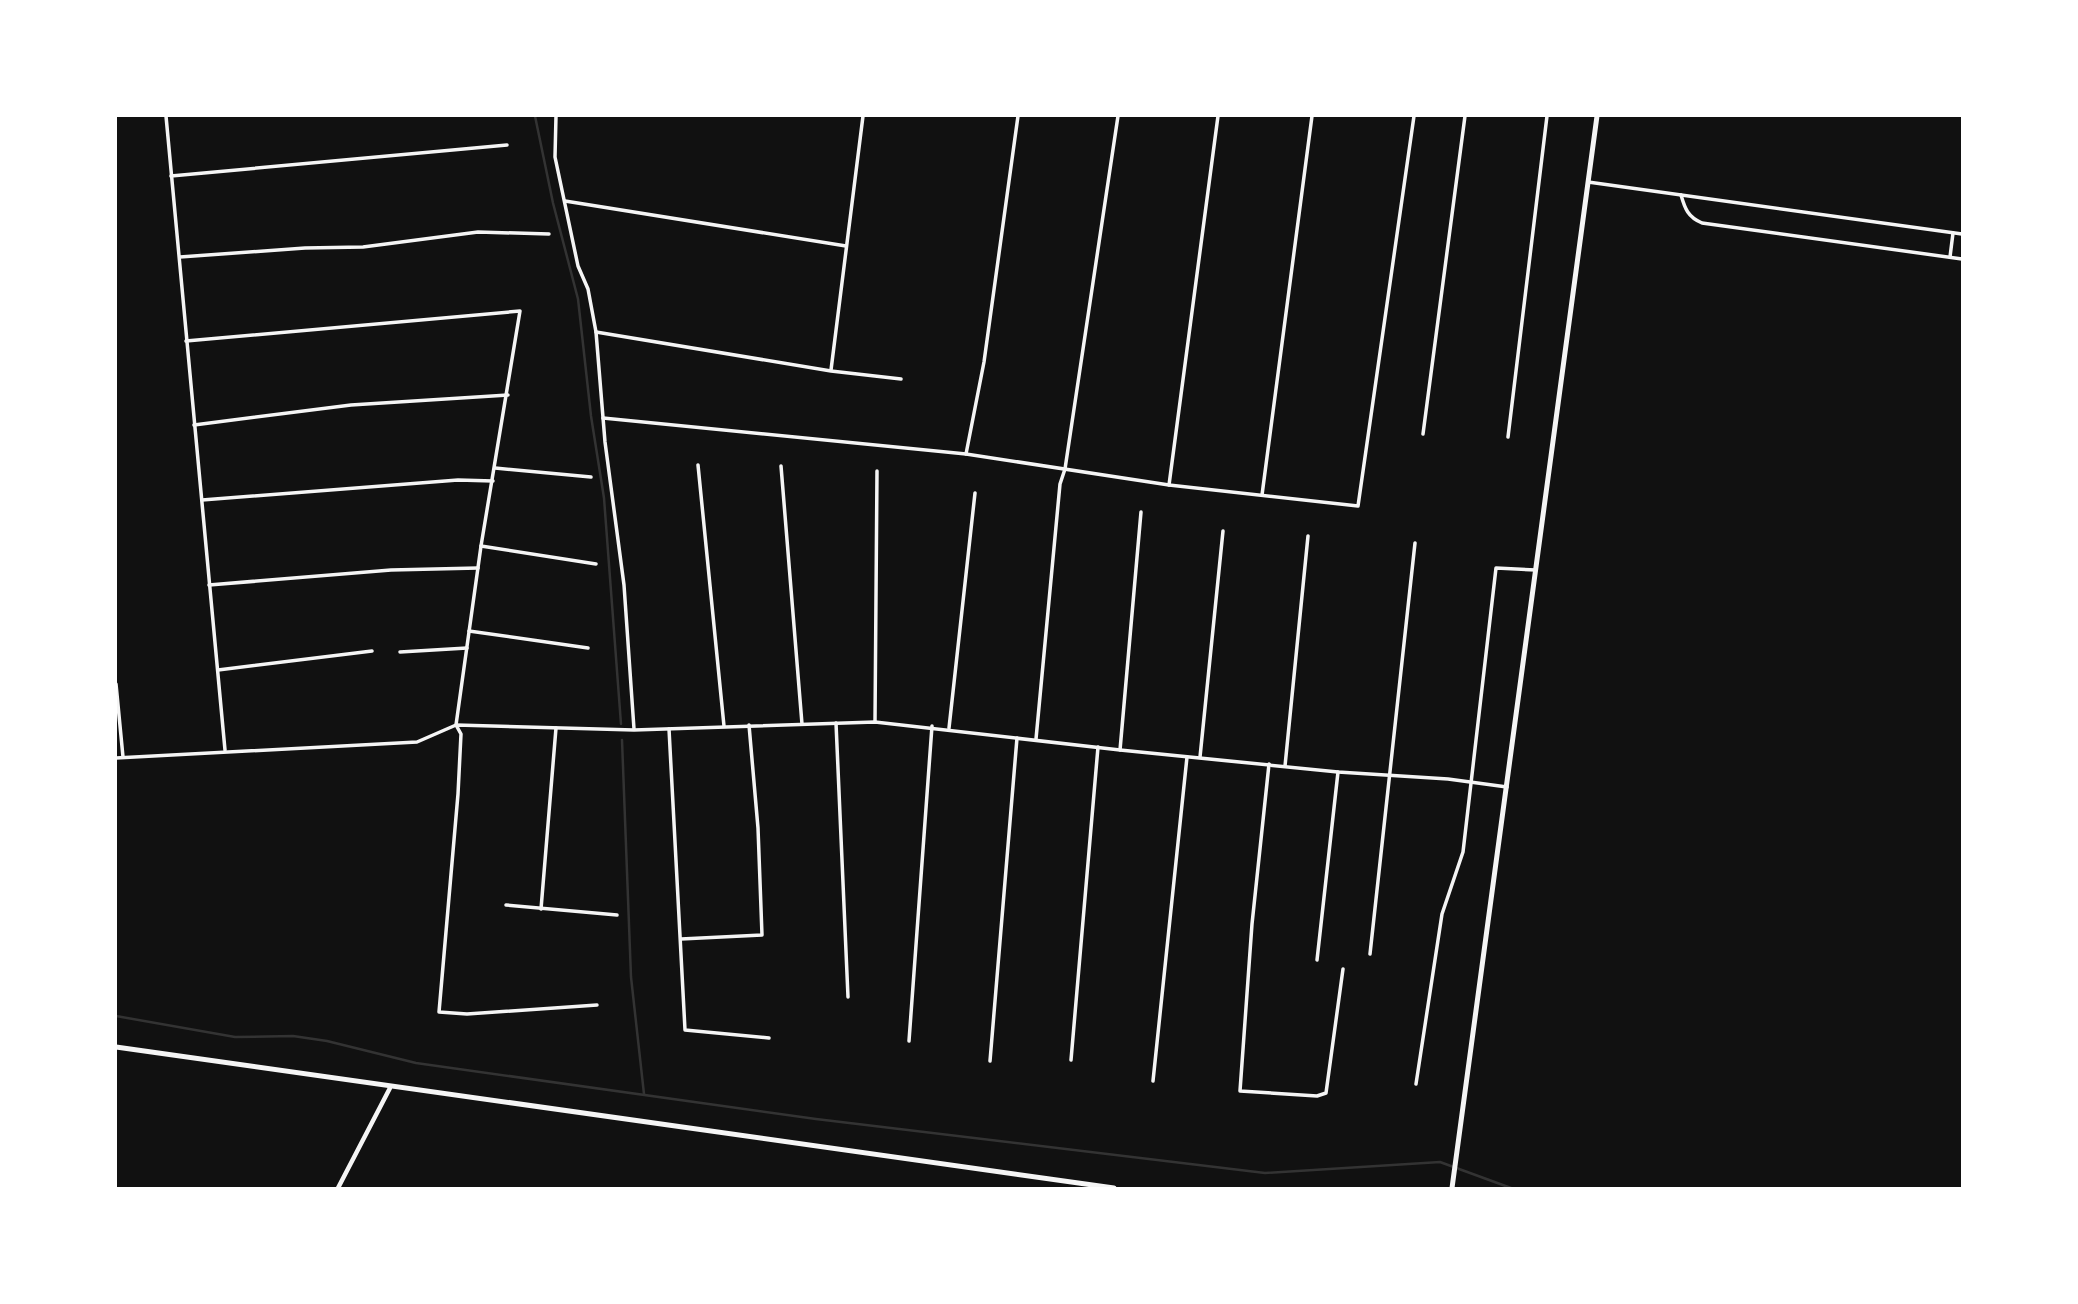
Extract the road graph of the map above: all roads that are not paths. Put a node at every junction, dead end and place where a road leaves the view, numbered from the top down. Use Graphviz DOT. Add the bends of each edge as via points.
graph roads {
  1 [pos="166,116"];
  2 [pos="556,116"];
  3 [pos="863,116"];
  4 [pos="1018,116"];
  5 [pos="1118,116"];
  6 [pos="1218,116"];
  7 [pos="1312,116"];
  8 [pos="1414,116"];
  9 [pos="1465,116"];
  10 [pos="1548,116"];
  11 [pos="1597,116"];
  12 [pos="507,145"];
  13 [pos="171,176"];
  14 [pos="1588,182"];
  15 [pos="1681,195"];
  16 [pos="564,201"];
  17 [pos="1954,233"];
  18 [pos="549,234"];
  19 [pos="1962,234"];
  20 [pos="846,246"];
  21 [pos="180,257"];
  22 [pos="1950,257"];
  23 [pos="1962,259"];
  24 [pos="596,332"];
  25 [pos="186,341"];
  26 [pos="831,371"];
  27 [pos="901,379"];
  28 [pos="508,395"];
  29 [pos="603,418"];
  30 [pos="194,425"];
  31 [pos="1423,434"];
  32 [pos="1508,437"];
  33 [pos="966,454"];
  34 [pos="698,465"];
  35 [pos="781,466"];
  36 [pos="495,468"];
  37 [pos="1065,469"];
  38 [pos="877,471"];
  39 [pos="591,477"];
  40 [pos="493,481"];
  41 [pos="1169,485"];
  42 [pos="975,493"];
  43 [pos="1262,495"];
  44 [pos="201,500"];
  45 [pos="1140,512"];
  46 [pos="1223,531"];
  47 [pos="1308,536"];
  48 [pos="1416,543"];
  49 [pos="481,546"];
  50 [pos="596,564"];
  51 [pos="478,568"];
  52 [pos="1536,570"];
  53 [pos="209,586"];
  54 [pos="469,631"];
  55 [pos="467,648"];
  56 [pos="588,648"];
  57 [pos="372,651"];
  58 [pos="400,652"];
  59 [pos="217,670"];
  60 [pos="116,684"];
  61 [pos="875,722"];
  62 [pos="836,723"];
  63 [pos="802,724"];
  64 [pos="456,725"];
  65 [pos="749,725"];
  66 [pos="724,726"];
  67 [pos="932,726"];
  68 [pos="556,728"];
  69 [pos="949,728"];
  70 [pos="669,729"];
  71 [pos="634,730"];
  72 [pos="1017,738"];
  73 [pos="1036,739"];
  74 [pos="1098,747"];
  75 [pos="225,750"];
  76 [pos="1121,750"];
  77 [pos="123,757"];
  78 [pos="1186,757"];
  79 [pos="1200,757"];
  80 [pos="116,758"];
  81 [pos="1269,764"];
  82 [pos="1285,766"];
  83 [pos="1338,772"];
  84 [pos="1388,773"];
  85 [pos="1471,781"];
  86 [pos="1507,787"];
  87 [pos="506,905"];
  88 [pos="541,909"];
  89 [pos="617,915"];
  90 [pos="681,940"];
  91 [pos="1370,954"];
  92 [pos="1317,960"];
  93 [pos="1343,970"];
  94 [pos="848,997"];
  95 [pos="597,1005"];
  96 [pos="769,1038"];
  97 [pos="909,1041"];
  98 [pos="116,1047"];
  99 [pos="1071,1060"];
  100 [pos="990,1061"];
  101 [pos="1153,1081"];
  102 [pos="1416,1084"];
  103 [pos="390,1088"];
  104 [pos="1452,1185"];
  105 [pos="338,1188"];
  106 [pos="1114,1188"];
  1 -- 13 [label="street"];
  2 -- 16 [label="street" via="555,157"];
  3 -- 20 [label="street"];
  4 -- 33 [label="street" via="984,362"];
  5 -- 37 [label="street"];
  6 -- 41 [label="street"];
  7 -- 43 [label="street"];
  8 -- 43 [label="street" via="1358,506"];
  9 -- 31 [label="street"];
  10 -- 32 [label="street"];
  11 -- 14 [label="main road"];
  12 -- 13 [label="street"];
  13 -- 21 [label="street"];
  14 -- 15 [label="street"];
  14 -- 52 [label="main road"];
  15 -- 17 [label="street"];
  15 -- 22 [label="street" via="1686,211 1702,223"];
  16 -- 20 [label="street"];
  16 -- 24 [label="street"];
  17 -- 19 [label="street"];
  17 -- 22 [label="street"];
  18 -- 21 [label="street" via="478,232 363,247"];
  20 -- 26 [label="street"];
  21 -- 25 [label="street"];
  22 -- 23 [label="street"];
  24 -- 26 [label="street"];
  24 -- 29 [label="street"];
  25 -- 28 [label="street" via="520,311"];
  25 -- 30 [label="street"];
  26 -- 27 [label="street"];
  28 -- 30 [label="street" via="351,405"];
  28 -- 36 [label="street"];
  29 -- 33 [label="street"];
  29 -- 71 [label="street" via="624,585"];
  30 -- 44 [label="street"];
  33 -- 37 [label="street"];
  34 -- 66 [label="street"];
  35 -- 63 [label="street"];
  36 -- 39 [label="street"];
  36 -- 40 [label="street"];
  37 -- 41 [label="street"];
  37 -- 73 [label="street" via="1046,604"];
  38 -- 61 [label="street"];
  40 -- 44 [label="street"];
  40 -- 49 [label="street"];
  41 -- 43 [label="street"];
  42 -- 69 [label="street"];
  44 -- 53 [label="street"];
  45 -- 76 [label="street"];
  46 -- 79 [label="street"];
  47 -- 82 [label="street"];
  48 -- 84 [label="street"];
  49 -- 50 [label="street"];
  49 -- 51 [label="street"];
  51 -- 53 [label="street" via="391,570"];
  51 -- 54 [label="street"];
  52 -- 85 [label="street" via="1496,568"];
  52 -- 86 [label="main road"];
  53 -- 59 [label="street"];
  54 -- 55 [label="street"];
  54 -- 56 [label="street"];
  55 -- 58 [label="street"];
  55 -- 64 [label="street"];
  57 -- 59 [label="street"];
  59 -- 75 [label="street"];
  60 -- 77 [label="street"];
  61 -- 62 [label="street"];
  61 -- 67 [label="street"];
  62 -- 63 [label="street"];
  62 -- 94 [label="street"];
  63 -- 65 [label="street"];
  64 -- 68 [label="street"];
  64 -- 75 [label="street" via="417,742"];
  64 -- 95 [label="street" via="461,734 458,794 439,1012"];
  65 -- 66 [label="street"];
  65 -- 90 [label="street" via="762,935"];
  66 -- 70 [label="street"];
  67 -- 69 [label="street"];
  67 -- 97 [label="street"];
  68 -- 71 [label="street"];
  68 -- 88 [label="street"];
  69 -- 72 [label="street"];
  70 -- 71 [label="street"];
  70 -- 90 [label="street"];
  72 -- 73 [label="street"];
  72 -- 100 [label="street"];
  73 -- 74 [label="street"];
  74 -- 76 [label="street"];
  74 -- 99 [label="street"];
  75 -- 77 [label="street"];
  76 -- 78 [label="street"];
  77 -- 80 [label="street"];
  78 -- 79 [label="street"];
  78 -- 101 [label="street"];
  79 -- 81 [label="street"];
  81 -- 82 [label="street"];
  81 -- 93 [label="street" via="1240,1091 1326,1093"];
  82 -- 83 [label="street"];
  83 -- 84 [label="street"];
  83 -- 92 [label="street"];
  84 -- 85 [label="street"];
  84 -- 91 [label="street"];
  85 -- 86 [label="street"];
  85 -- 102 [label="street" via="1463,852 1443,914"];
  86 -- 104 [label="main road"];
  87 -- 88 [label="street"];
  88 -- 89 [label="street"];
  90 -- 96 [label="street" via="685,1031"];
  98 -- 103 [label="main road"];
  103 -- 105 [label="street"];
  103 -- 106 [label="main road"];
}
